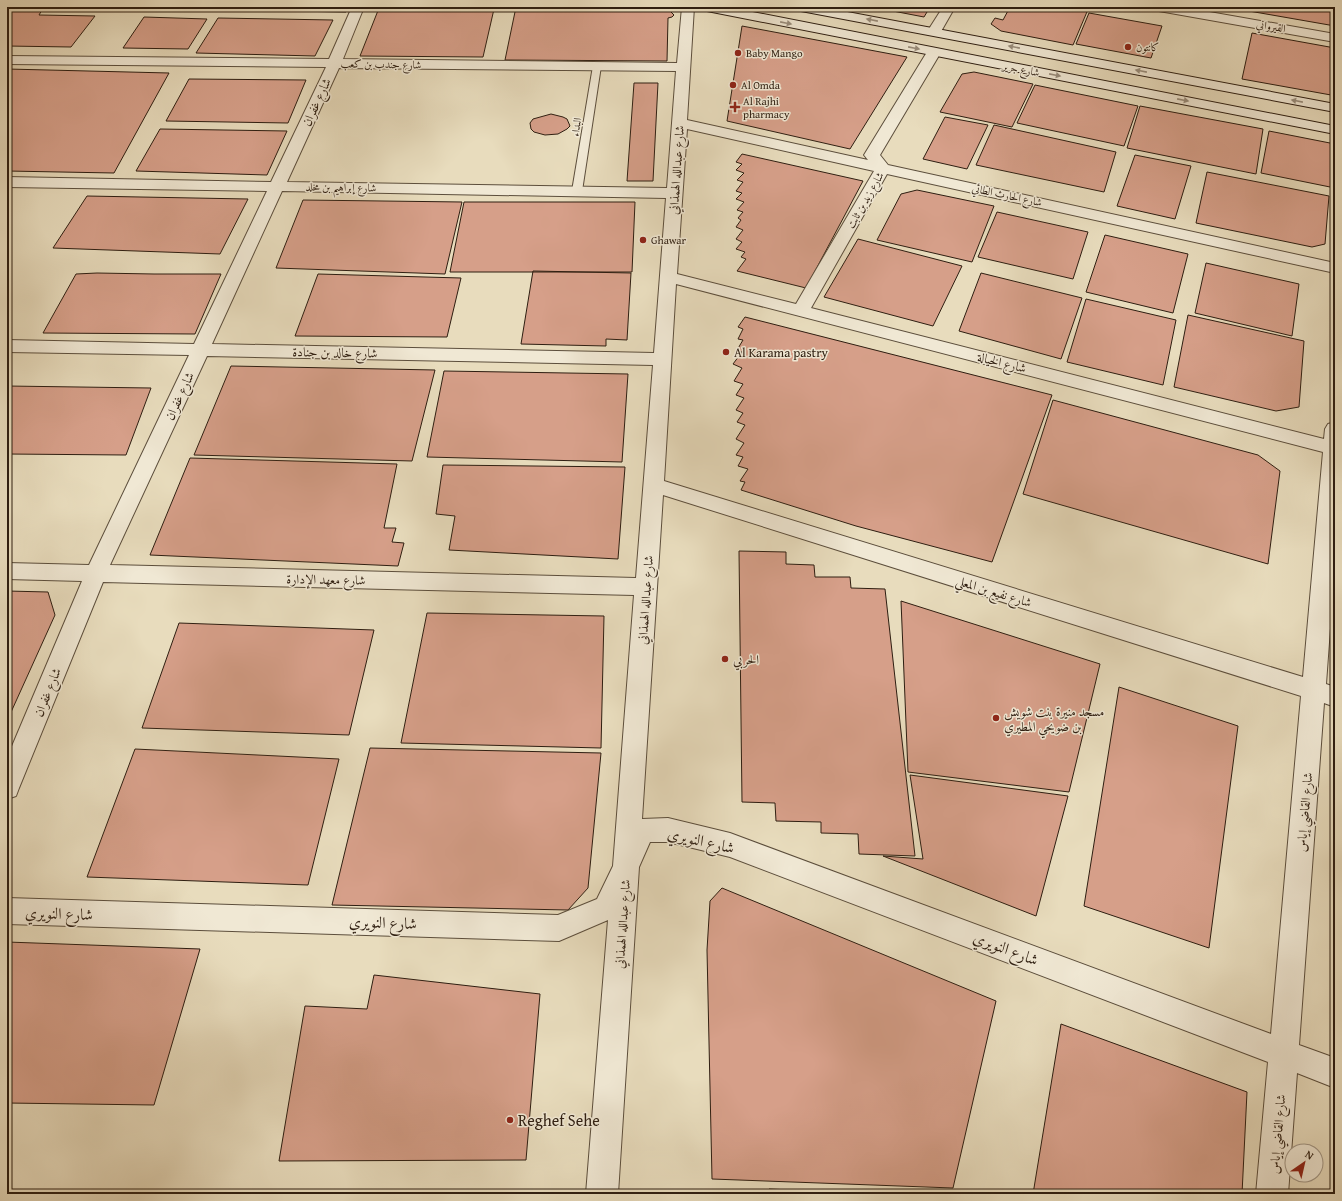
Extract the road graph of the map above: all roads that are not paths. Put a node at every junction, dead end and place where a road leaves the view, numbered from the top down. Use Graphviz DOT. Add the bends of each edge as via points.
graph roads {
  1 [pos="358,7"];
  2 [pos="688,7"];
  3 [pos="707,7"];
  4 [pos="801,7"];
  5 [pos="949,7"];
  6 [pos="1159,7"];
  7 [pos="934,32"];
  8 [pos="1335,38"];
  9 [pos="934,52"];
  10 [pos="7,60"];
  11 [pos="334,64"];
  12 [pos="597,66"];
  13 [pos="683,67"];
  14 [pos="1335,108"];
  15 [pos="679,123"];
  16 [pos="1335,130"];
  17 [pos="883,168"];
  18 [pos="7,182"];
  19 [pos="277,186"];
  20 [pos="578,191"];
  21 [pos="674,193"];
  22 [pos="1335,268"];
  23 [pos="668,277"];
  24 [pos="801,310"];
  25 [pos="7,346"];
  26 [pos="200,350"];
  27 [pos="662,359"];
  28 [pos="1334,441"];
  29 [pos="653,485"];
  30 [pos="7,571"];
  31 [pos="96,573"];
  32 [pos="646,587"];
  33 [pos="1325,693"];
  34 [pos="7,788"];
  35 [pos="626,866"];
  36 [pos="7,911"];
  37 [pos="1283,1053"];
  38 [pos="1335,1073"];
  39 [pos="602,1194"];
  40 [pos="1272,1194"];
  1 -- 11 [label="street, شارع غفران"];
  2 -- 13 [label="street, شارع عبدالله الهمذاني"];
  3 -- 9 [label="street, شارع جرير, one-way"];
  7 -- 4 [label="street, شارع جرير, one-way"];
  5 -- 7 [label="street"];
  6 -- 8 [label="street, القيرواني"];
  14 -- 7 [label="street, شارع جرير, one-way"];
  9 -- 16 [label="street, شارع جرير, one-way"];
  9 -- 17 [label="street, شارع زيد بن ثابت" via="872,155"];
  10 -- 11 [label="street, شارع جندب بن كعب"];
  11 -- 12 [label="street, شارع جندب بن كعب"];
  11 -- 19 [label="street, شارع غفران"];
  12 -- 13 [label="street, شارع جندب بن كعب"];
  12 -- 20 [label="lane, البداء"];
  13 -- 15 [label="street, شارع عبدالله الهمذاني"];
  15 -- 17 [label="street, شارع الحارث الطائي"];
  15 -- 21 [label="street, شارع عبدالله الهمذاني"];
  17 -- 22 [label="street, شارع الحارث الطائي"];
  17 -- 24 [label="street, شارع زيد بن ثابت"];
  18 -- 19 [label="street, شارع إبراهيم بن مخلد"];
  19 -- 20 [label="street, شارع إبراهيم بن مخلد"];
  19 -- 26 [label="street, شارع غفران"];
  20 -- 21 [label="street, شارع إبراهيم بن مخلد"];
  21 -- 23 [label="street, شارع عبدالله الهمذاني"];
  23 -- 24 [label="street, شارع الخيالة"];
  23 -- 27 [label="street, شارع عبدالله الهمذاني"];
  24 -- 28 [label="street, شارع الخيالة"];
  25 -- 26 [label="street, شارع خالد بن جنادة"];
  26 -- 27 [label="street, شارع خالد بن جنادة"];
  26 -- 31 [label="street, شارع غفران"];
  27 -- 29 [label="street, شارع عبدالله الهمذاني"];
  28 -- 33 [label="street, شارع القاضي إياس"];
  29 -- 32 [label="street, شارع عبدالله الهمذاني"];
  29 -- 33 [label="street, شارع نفيع بن المعلي"];
  30 -- 31 [label="street, شارع معهد الإدارة"];
  31 -- 32 [label="street, شارع معهد الإدارة"];
  31 -- 34 [label="street, شارع غفران"];
  32 -- 35 [label="street, شارع عبدالله الهمذاني"];
  33 -- 37 [label="street, شارع القاضي إياس"];
  35 -- 36 [label="street, شارع النويري" via="606,908 559,928"];
  35 -- 37 [label="street, شارع النويري" via="643,830 668,830 730,845"];
  35 -- 39 [label="street, شارع عبدالله الهمذاني"];
  37 -- 38 [label="street, شارع النويري"];
  37 -- 40 [label="street, شارع القاضي إياس"];
}
